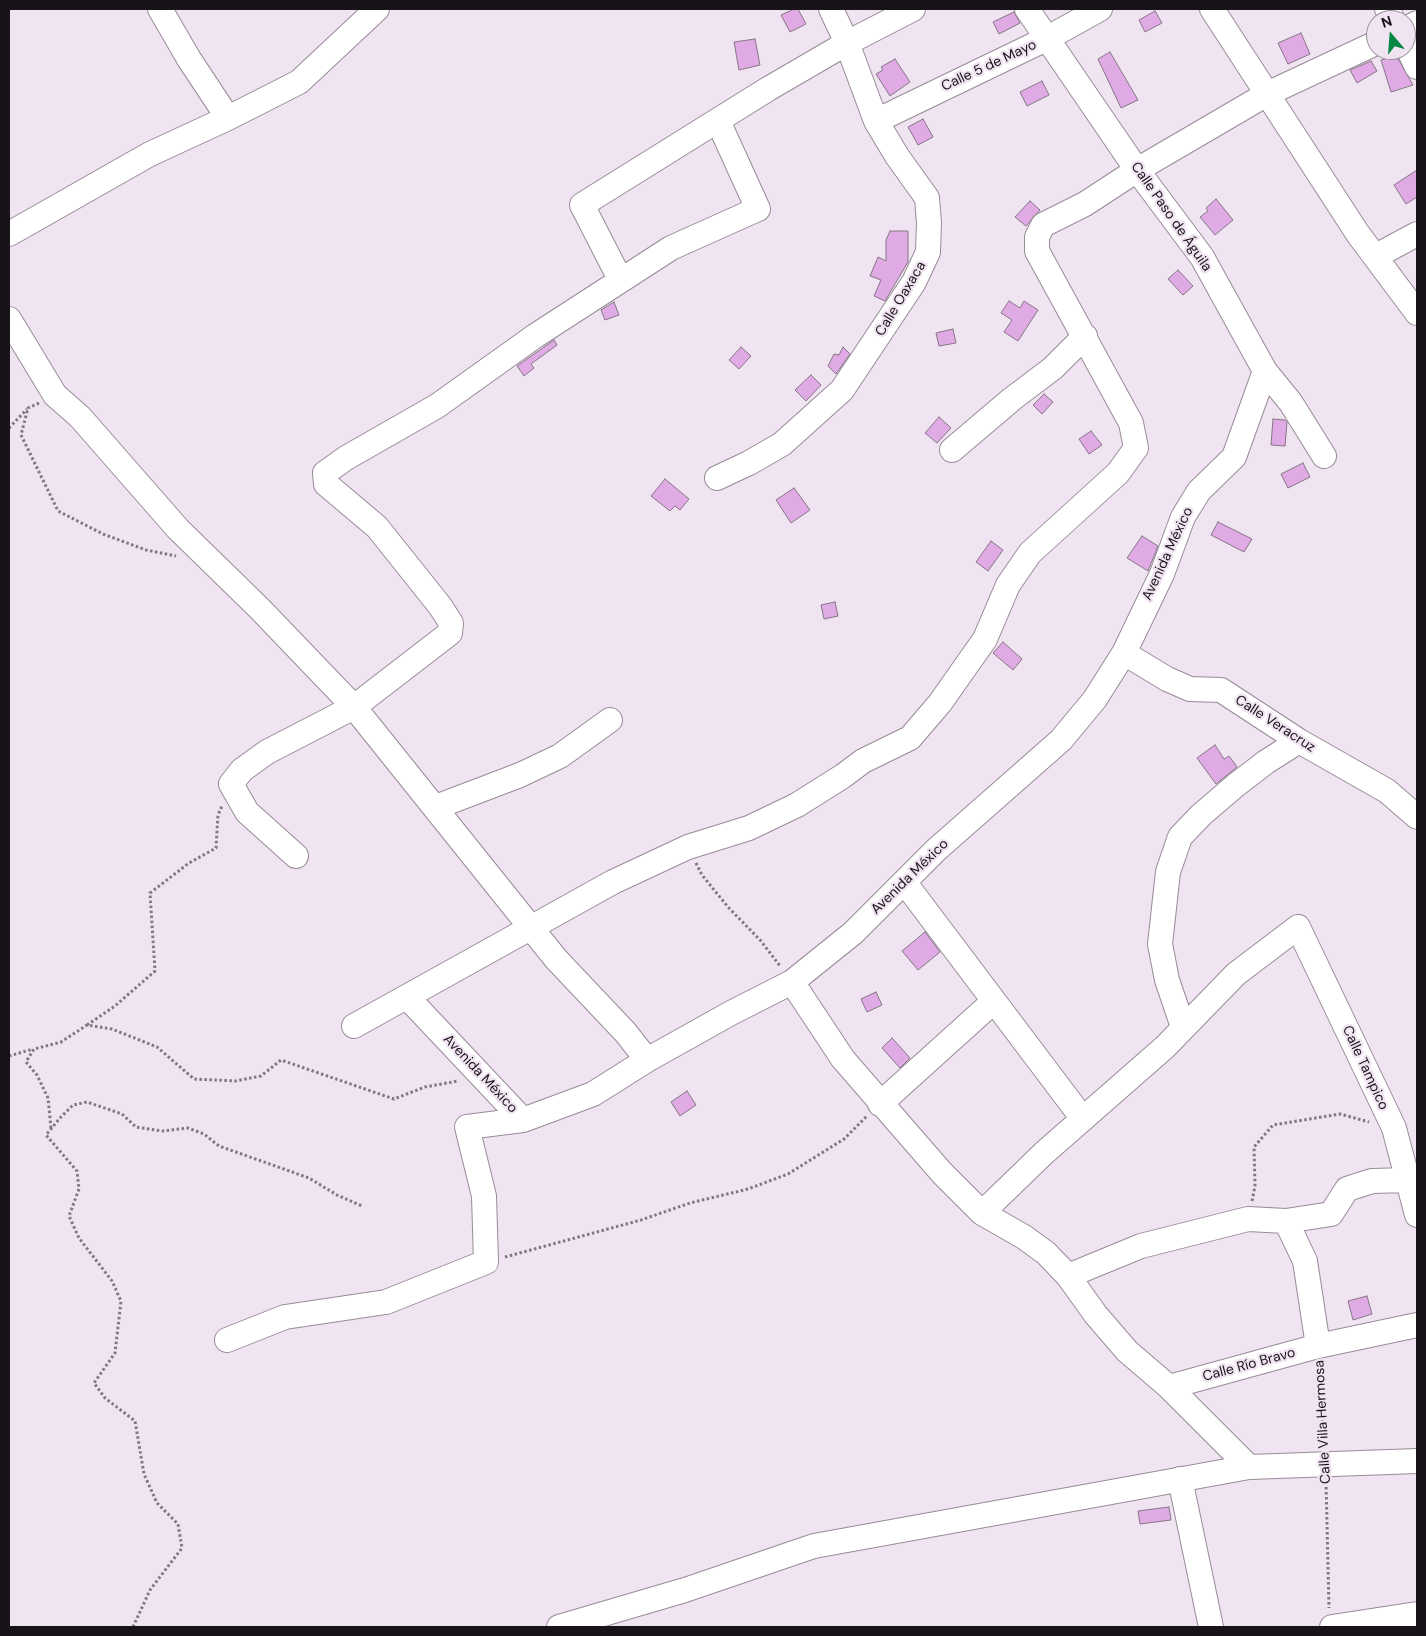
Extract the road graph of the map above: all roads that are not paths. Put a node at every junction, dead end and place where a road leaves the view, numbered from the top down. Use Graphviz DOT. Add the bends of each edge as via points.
graph roads {
  1 [pos="160,9"];
  2 [pos="377,9"];
  3 [pos="831,9"];
  4 [pos="913,9"];
  5 [pos="1027,9"];
  6 [pos="1100,9"];
  7 [pos="1212,9"];
  8 [pos="1046,38"];
  9 [pos="847,43"];
  10 [pos="1366,48"];
  11 [pos="1267,94"];
  12 [pos="228,118"];
  13 [pos="718,121"];
  14 [pos="876,121"];
  15 [pos="1138,170"];
  16 [pos="9,234"];
  17 [pos="1417,234"];
  18 [pos="1376,256"];
  19 [pos="620,279"];
  20 [pos="1417,313"];
  21 [pos="9,319"];
  22 [pos="1085,336"];
  23 [pos="1264,371"];
  24 [pos="952,450"];
  25 [pos="1324,456"];
  26 [pos="717,478"];
  27 [pos="1124,653"];
  28 [pos="354,706"];
  29 [pos="610,720"];
  30 [pos="1299,741"];
  31 [pos="436,807"];
  32 [pos="1417,817"];
  33 [pos="296,856"];
  34 [pos="905,883"];
  35 [pos="531,927"];
  36 [pos="792,982"];
  37 [pos="408,997"];
  38 [pos="994,1001"];
  39 [pos="354,1026"];
  40 [pos="1183,1027"];
  41 [pos="647,1060"];
  42 [pos="880,1104"];
  43 [pos="1083,1119"];
  44 [pos="523,1120"];
  45 [pos="1412,1178"];
  46 [pos="982,1213"];
  47 [pos="1417,1214"];
  48 [pos="1286,1221"];
  49 [pos="1068,1276"];
  50 [pos="1417,1325"];
  51 [pos="227,1340"];
  52 [pos="1318,1346"];
  53 [pos="1169,1387"];
  54 [pos="1417,1461"];
  55 [pos="1249,1467"];
  56 [pos="1180,1480"];
  57 [pos="1417,1614"];
  58 [pos="1331,1622"];
  59 [pos="559,1627"];
  60 [pos="1211,1627"];
  1 -- 12 [label="street"];
  2 -- 12 [label="street" via="299,82"];
  3 -- 9 [label="street, Calle Oaxaca"];
  4 -- 9 [label="street"];
  5 -- 8 [label="street, Calle Paso de Águila"];
  6 -- 8 [label="street, Calle 5 de Mayo"];
  7 -- 11 [label="street"];
  8 -- 14 [label="street, Calle 5 de Mayo"];
  8 -- 15 [label="street, Calle Paso de Águila"];
  9 -- 13 [label="street"];
  9 -- 14 [label="street, Calle Oaxaca"];
  10 -- 11 [label="street"];
  11 -- 15 [label="street"];
  11 -- 18 [label="street" via="1358,234"];
  12 -- 16 [label="street" via="150,154"];
  13 -- 19 [label="street" via="582,205"];
  13 -- 19 [label="street" via="758,209 671,248"];
  14 -- 26 [label="street, Calle Oaxaca" via="927,198 930,223 928,252 914,282 842,390 782,444"];
  15 -- 22 [label="street" via="1085,204 1043,225 1037,237 1037,251"];
  15 -- 23 [label="street, Calle Paso de Águila" via="1202,257"];
  17 -- 18 [label="street"];
  18 -- 20 [label="street"];
  19 -- 28 [label="street" via="437,406 325,473 326,484 377,527 451,623 450,633"];
  21 -- 28 [label="street" via="55,395 80,417 178,530"];
  22 -- 24 [label="street" via="1053,368"];
  22 -- 35 [label="street" via="1131,422 1136,448 1118,473 1030,554 1008,585 985,639 940,703 910,738 863,761 797,805 749,828 688,847 613,882"];
  23 -- 25 [label="street, Calle Paso de Águila" via="1290,403"];
  23 -- 27 [label="street, Avenida México" via="1234,457 1199,492 1183,517 1162,574"];
  27 -- 30 [label="street, Calle Veracruz" via="1166,679 1190,689 1221,690"];
  27 -- 34 [label="street, Avenida México" via="1095,698 1061,740 936,850"];
  28 -- 31 [label="street"];
  28 -- 33 [label="street" via="267,752 242,770 231,784 247,812"];
  29 -- 31 [label="street" via="560,756"];
  30 -- 32 [label="street, Calle Veracruz" via="1387,791"];
  30 -- 40 [label="street" via="1236,786 1180,837 1168,872 1160,944 1166,980"];
  31 -- 35 [label="street"];
  34 -- 36 [label="street, Avenida México" via="853,933"];
  34 -- 38 [label="street"];
  35 -- 37 [label="street"];
  35 -- 41 [label="street"];
  36 -- 41 [label="street, Avenida México"];
  36 -- 42 [label="street" via="843,1059"];
  37 -- 39 [label="street"];
  37 -- 44 [label="street, Avenida México"];
  38 -- 42 [label="street"];
  38 -- 43 [label="street"];
  40 -- 43 [label="street" via="1165,1047"];
  40 -- 45 [label="street, Calle Tampico" via="1236,974 1298,927 1394,1128"];
  41 -- 44 [label="street, Avenida México" via="593,1094"];
  42 -- 46 [label="street"];
  43 -- 46 [label="street"];
  44 -- 51 [label="street" via="467,1127 484,1196 486,1262 386,1302 285,1317"];
  45 -- 47 [label="street, Calle Tampico"];
  45 -- 48 [label="street" via="1372,1181 1347,1189 1331,1214"];
  46 -- 49 [label="street" via="1046,1253"];
  48 -- 49 [label="street" via="1248,1219 1141,1246"];
  48 -- 52 [label="street, Calle Villa Hermosa" via="1305,1261"];
  49 -- 53 [label="street" via="1127,1351"];
  50 -- 52 [label="street, Calle Río Bravo"];
  52 -- 53 [label="street, Calle Río Bravo"];
  53 -- 55 [label="street"];
  54 -- 55 [label="street"];
  55 -- 56 [label="street"];
  56 -- 59 [label="street" via="814,1546 685,1590"];
  56 -- 60 [label="street"];
  57 -- 58 [label="street"];
}
